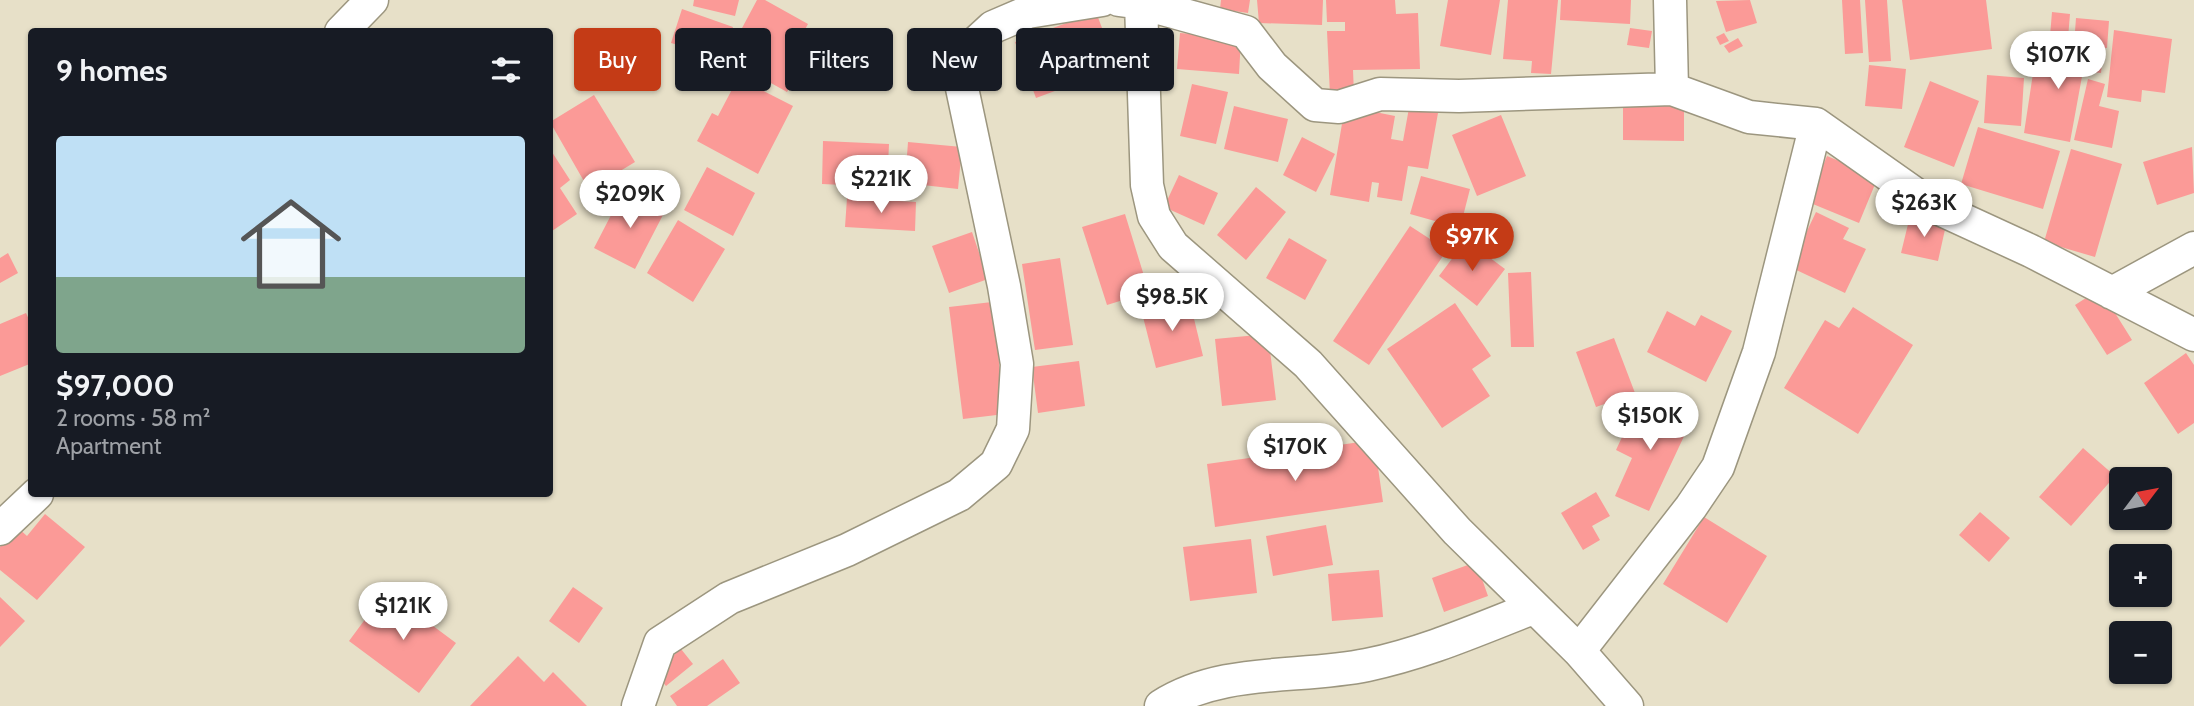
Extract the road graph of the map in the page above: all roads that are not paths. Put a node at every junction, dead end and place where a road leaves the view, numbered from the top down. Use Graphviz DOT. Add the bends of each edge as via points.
graph roads {
  1 [pos="372,0"];
  2 [pos="1102,0"];
  3 [pos="1670,0"];
  4 [pos="1130,1"];
  5 [pos="345,28"];
  6 [pos="1672,89"];
  7 [pos="1816,124"];
  8 [pos="2194,248"];
  9 [pos="2112,293"];
  10 [pos="2194,335"];
  11 [pos="34,497"];
  12 [pos="0,529"];
  13 [pos="1533,608"];
  14 [pos="1579,651"];
  15 [pos="638,706"];
  16 [pos="1161,706"];
  17 [pos="1627,706"];
  1 -- 5 [label="street"];
  2 -- 15 [label="street" via="1028,12 993,27 968,50 962,88 1017,364 1013,429 996,464 959,495 847,550 729,598 660,643"];
  3 -- 6 [label="street"];
  4 -- 6 [label="street" via="1245,32 1272,66 1315,105 1339,107 1380,94"];
  4 -- 13 [label="street" via="1147,185 1154,216 1173,246 1308,364 1457,531"];
  6 -- 7 [label="street" via="1749,117"];
  7 -- 9 [label="street" via="1931,205"];
  7 -- 14 [label="street" via="1759,352 1718,467"];
  8 -- 9 [label="street"];
  9 -- 10 [label="street"];
  11 -- 12 [label="street"];
  13 -- 14 [label="street"];
  13 -- 16 [label="street" via="1433,647 1367,665 1213,682 1184,691"];
  14 -- 17 [label="street"];
}
